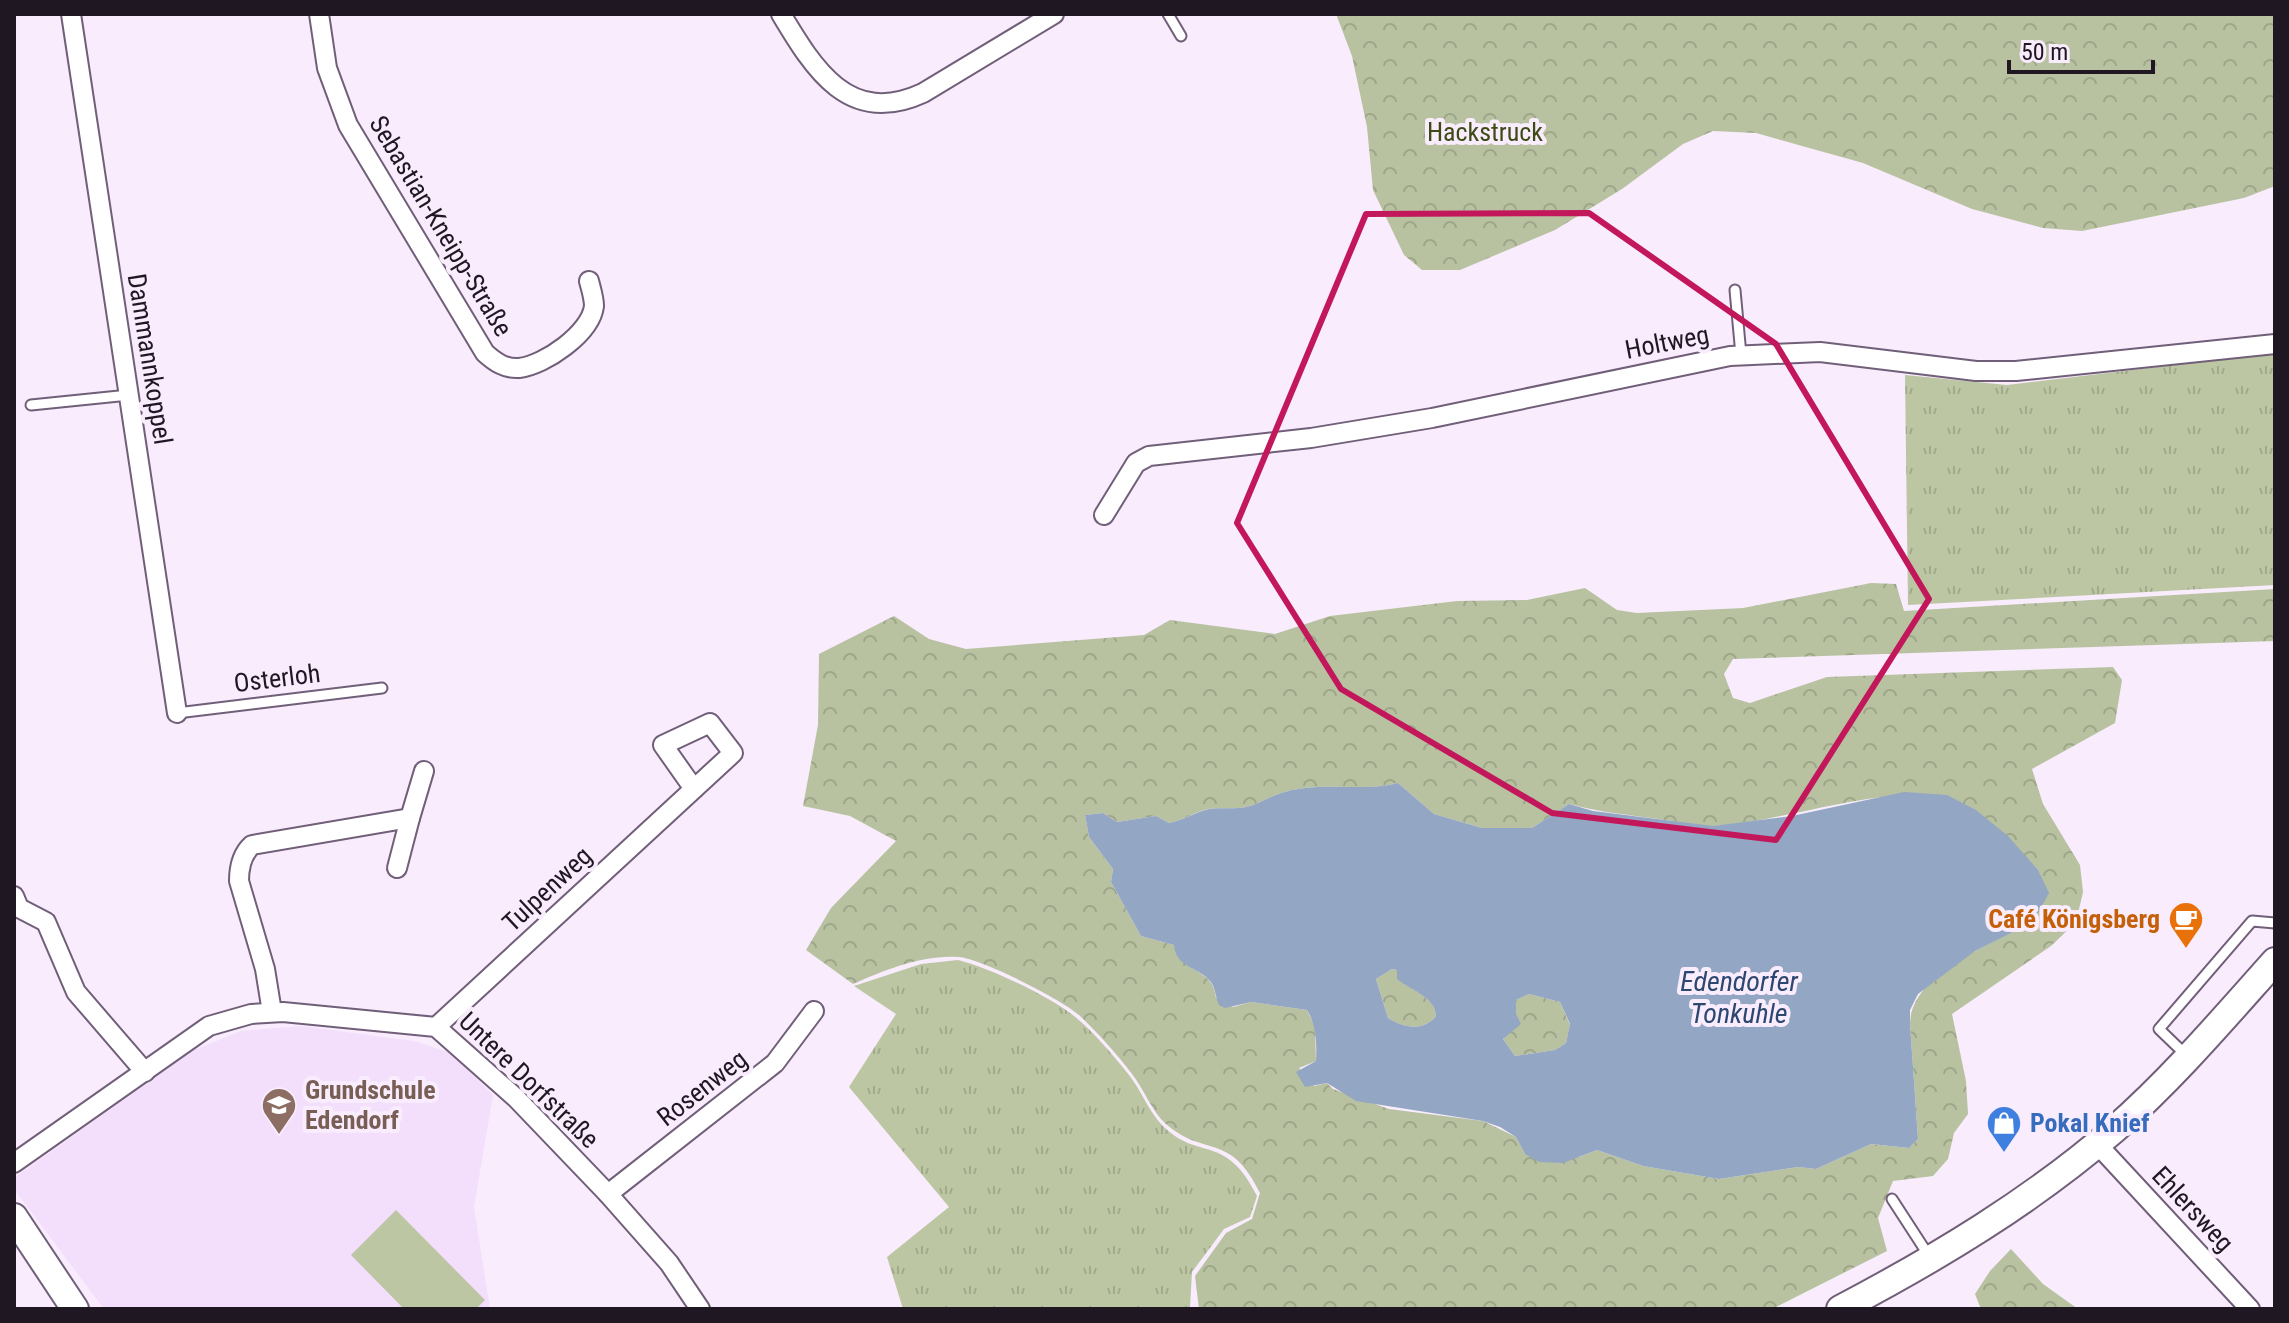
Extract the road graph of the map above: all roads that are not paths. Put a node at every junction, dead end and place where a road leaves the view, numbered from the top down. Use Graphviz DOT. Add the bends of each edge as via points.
graph roads {
  1 [pos="71,14"];
  2 [pos="319,14"];
  3 [pos="781,14"];
  4 [pos="1054,14"];
  5 [pos="1168,14"];
  6 [pos="1181,36"];
  7 [pos="589,281"];
  8 [pos="1735,290"];
  9 [pos="2275,344"];
  10 [pos="1741,355"];
  11 [pos="129,395"];
  12 [pos="31,405"];
  13 [pos="1104,515"];
  14 [pos="382,688"];
  15 [pos="177,713"];
  16 [pos="424,771"];
  17 [pos="694,789"];
  18 [pos="410,818"];
  19 [pos="397,868"];
  20 [pos="16,905"];
  21 [pos="2275,923"];
  22 [pos="2275,961"];
  23 [pos="814,1011"];
  24 [pos="272,1012"];
  25 [pos="436,1027"];
  26 [pos="2188,1056"];
  27 [pos="145,1072"];
  28 [pos="2097,1144"];
  29 [pos="14,1163"];
  30 [pos="608,1194"];
  31 [pos="1892,1199"];
  32 [pos="14,1217"];
  33 [pos="1931,1259"];
  34 [pos="75,1309"];
  35 [pos="700,1309"];
  36 [pos="1840,1309"];
  37 [pos="2250,1309"];
  1 -- 11 [label="street, Dammannkoppel"];
  2 -- 7 [label="street, Sebastian-Kneipp-Straße" via="327,68 348,125 485,353 505,367 517,368 575,339 594,304"];
  3 -- 4 [label="street" via="823,77 847,94 881,103 923,93"];
  5 -- 6 [label="lane"];
  8 -- 10 [label="lane"];
  9 -- 10 [label="street, Holtweg" via="2016,371 1820,352"];
  10 -- 13 [label="street, Holtweg" via="1432,418 1144,457"];
  11 -- 12 [label="lane"];
  11 -- 15 [label="street, Dammannkoppel"];
  14 -- 15 [label="lane, Osterloh"];
  16 -- 18 [label="street"];
  17 -- 25 [label="street, Tulpenweg"];
  18 -- 19 [label="street"];
  18 -- 24 [label="street" via="247,850 239,881"];
  20 -- 27 [label="street" via="46,922 76,992"];
  21 -- 26 [label="lane" via="2252,921 2159,1029"];
  22 -- 26 [label="street"];
  23 -- 30 [label="street, Rosenweg" via="766,1072"];
  24 -- 25 [label="street, Untere Dorfstraße"];
  24 -- 27 [label="street, Untere Dorfstraße" via="215,1023"];
  25 -- 30 [label="street, Untere Dorfstraße" via="516,1098"];
  26 -- 28 [label="street"];
  27 -- 29 [label="street, Untere Dorfstraße"];
  28 -- 33 [label="street"];
  28 -- 37 [label="street, Ehlersweg"];
  30 -- 35 [label="street, Untere Dorfstraße" via="669,1263"];
  31 -- 33 [label="lane"];
  32 -- 34 [label="street"];
  33 -- 36 [label="street"];
}
